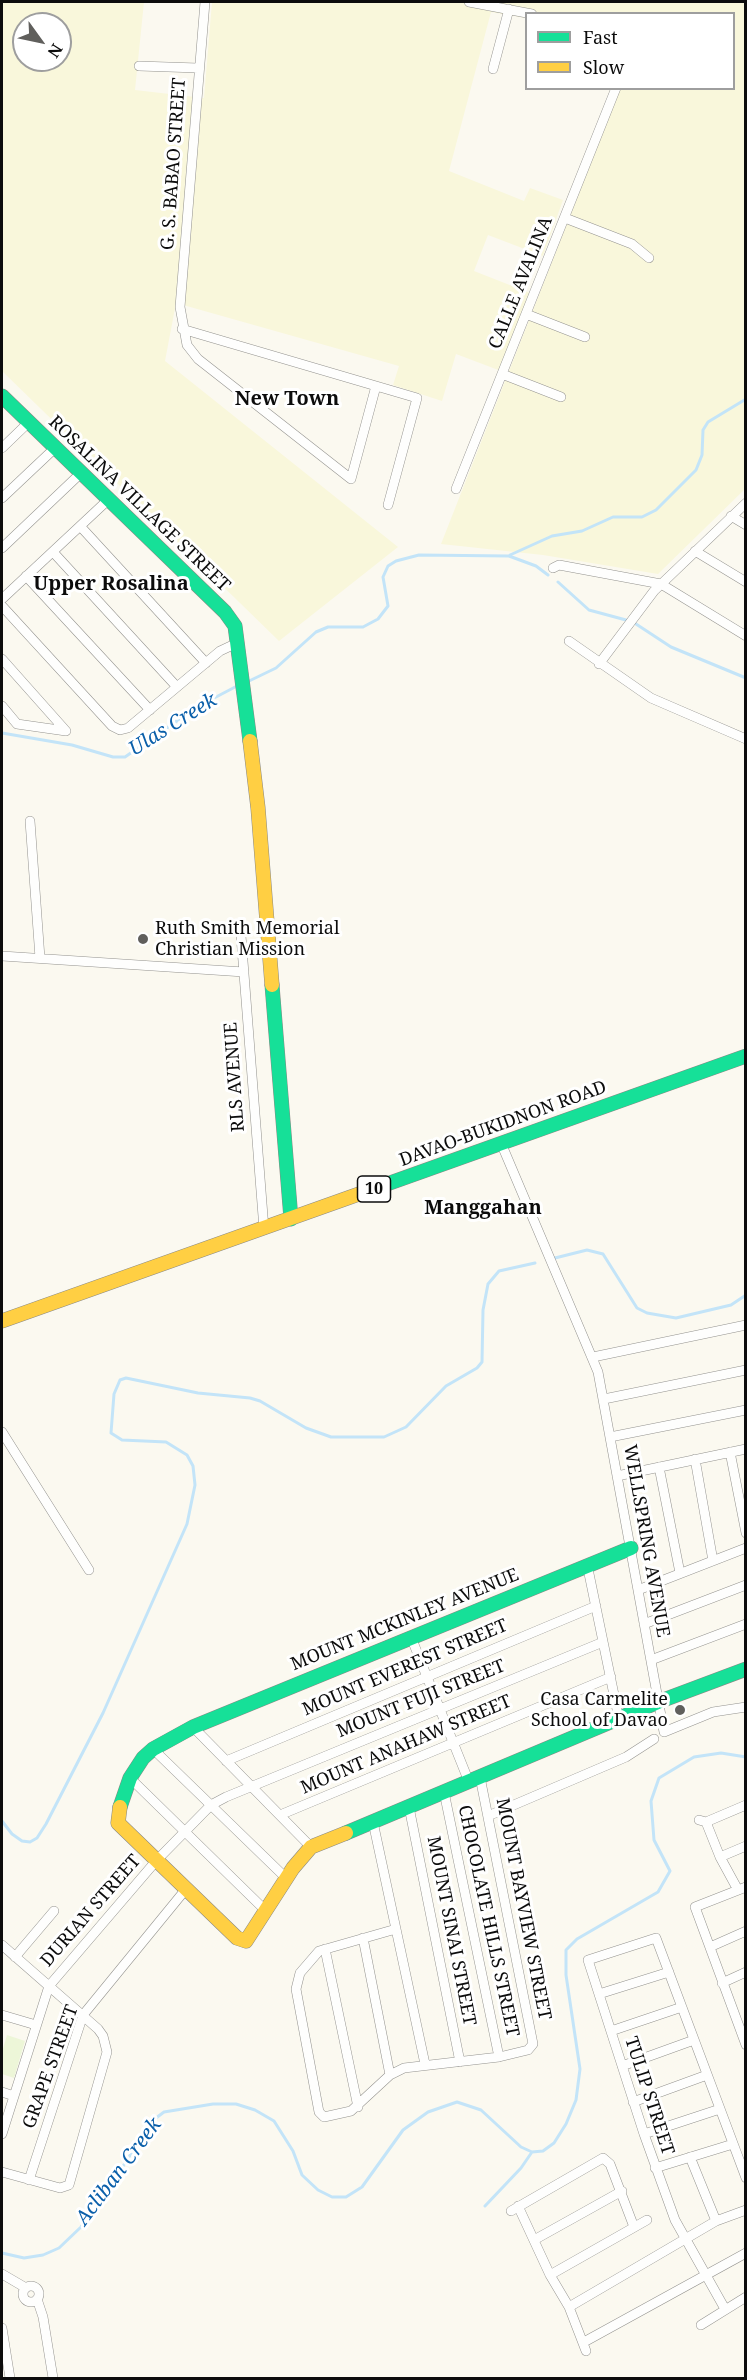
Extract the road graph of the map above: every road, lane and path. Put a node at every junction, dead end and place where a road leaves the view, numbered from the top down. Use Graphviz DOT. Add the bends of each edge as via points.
graph roads {
  1 [pos="205,2"];
  2 [pos="469,2"];
  3 [pos="508,9"];
  4 [pos="525,13"];
  5 [pos="139,66"];
  6 [pos="198,68"];
  7 [pos="493,69"];
  8 [pos="615,90"];
  9 [pos="565,218"];
  10 [pos="649,258"];
  11 [pos="526,314"];
  12 [pos="182,329"];
  13 [pos="585,338"];
  14 [pos="502,374"];
  15 [pos="376,386"];
  16 [pos="2,397"];
  17 [pos="561,397"];
  18 [pos="29,422"];
  19 [pos="2,448"];
  20 [pos="55,448"];
  21 [pos="81,473"];
  22 [pos="456,489"];
  23 [pos="2,498"];
  24 [pos="108,499"];
  25 [pos="746,502"];
  26 [pos="388,506"];
  27 [pos="731,516"];
  28 [pos="746,525"];
  29 [pos="80,526"];
  30 [pos="2,548"];
  31 [pos="695,551"];
  32 [pos="53,552"];
  33 [pos="553,568"];
  34 [pos="26,576"];
  35 [pos="746,582"];
  36 [pos="661,584"];
  37 [pos="2,599"];
  38 [pos="2,606"];
  39 [pos="746,636"];
  40 [pos="569,641"];
  41 [pos="237,643"];
  42 [pos="2,659"];
  43 [pos="206,663"];
  44 [pos="599,664"];
  45 [pos="177,687"];
  46 [pos="2,706"];
  47 [pos="150,710"];
  48 [pos="746,739"];
  49 [pos="30,821"];
  50 [pos="240,923"];
  51 [pos="2,956"];
  52 [pos="40,958"];
  53 [pos="244,972"];
  54 [pos="746,1056"];
  55 [pos="501,1143"];
  56 [pos="291,1219"];
  57 [pos="264,1229"];
  58 [pos="2,1322"];
  59 [pos="746,1325"];
  60 [pos="593,1357"];
  61 [pos="746,1370"];
  62 [pos="604,1399"];
  63 [pos="746,1410"];
  64 [pos="2,1432"];
  65 [pos="610,1437"];
  66 [pos="746,1449"];
  67 [pos="730,1452"];
  68 [pos="695,1459"];
  69 [pos="659,1467"];
  70 [pos="617,1476"];
  71 [pos="746,1533"];
  72 [pos="631,1548"];
  73 [pos="746,1548"];
  74 [pos="713,1561"];
  75 [pos="587,1564"];
  76 [pos="89,1570"];
  77 [pos="680,1574"];
  78 [pos="746,1585"];
  79 [pos="638,1590"];
  80 [pos="596,1606"];
  81 [pos="644,1624"];
  82 [pos="746,1624"];
  83 [pos="411,1637"];
  84 [pos="603,1642"];
  85 [pos="651,1660"];
  86 [pos="746,1669"];
  87 [pos="426,1676"];
  88 [pos="611,1677"];
  89 [pos="658,1702"];
  90 [pos="746,1707"];
  91 [pos="440,1709"];
  92 [pos="619,1719"];
  93 [pos="193,1727"];
  94 [pos="654,1739"];
  95 [pos="453,1742"];
  96 [pos="153,1749"];
  97 [pos="226,1761"];
  98 [pos="130,1778"];
  99 [pos="475,1779"];
  100 [pos="252,1787"];
  101 [pos="444,1792"];
  102 [pos="211,1805"];
  103 [pos="746,1805"];
  104 [pos="409,1807"];
  105 [pos="280,1815"];
  106 [pos="488,1816"];
  107 [pos="372,1822"];
  108 [pos="185,1831"];
  109 [pos="746,1846"];
  110 [pos="311,1847"];
  111 [pos="720,1857"];
  112 [pos="156,1861"];
  113 [pos="286,1878"];
  114 [pos="186,1889"];
  115 [pos="742,1889"];
  116 [pos="54,1911"];
  117 [pos="266,1911"];
  118 [pos="396,1929"];
  119 [pos="746,1931"];
  120 [pos="363,1938"];
  121 [pos="2,1945"];
  122 [pos="710,1947"];
  123 [pos="325,1949"];
  124 [pos="15,1957"];
  125 [pos="669,1972"];
  126 [pos="746,1972"];
  127 [pos="722,1983"];
  128 [pos="48,1986"];
  129 [pos="599,1994"];
  130 [pos="682,2007"];
  131 [pos="746,2012"];
  132 [pos="2,2015"];
  133 [pos="83,2015"];
  134 [pos="735,2017"];
  135 [pos="36,2025"];
  136 [pos="611,2031"];
  137 [pos="694,2040"];
  138 [pos="746,2046"];
  139 [pos="499,2057"];
  140 [pos="460,2062"];
  141 [pos="425,2064"];
  142 [pos="622,2066"];
  143 [pos="390,2075"];
  144 [pos="707,2075"];
  145 [pos="2,2092"];
  146 [pos="14,2096"];
  147 [pos="633,2102"];
  148 [pos="358,2107"];
  149 [pos="720,2109"];
  150 [pos="2,2134"];
  151 [pos="644,2134"];
  152 [pos="733,2144"];
  153 [pos="690,2157"];
  154 [pos="655,2168"];
  155 [pos="2,2172"];
  156 [pos="746,2178"];
  157 [pos="29,2180"];
  158 [pos="622,2191"];
  159 [pos="746,2210"];
  160 [pos="647,2220"];
  161 [pos="716,2221"];
  162 [pos="634,2227"];
  163 [pos="534,2240"];
  164 [pos="685,2240"];
  165 [pos="746,2253"];
  166 [pos="2,2274"];
  167 [pos="550,2275"];
  168 [pos="705,2275"];
  169 [pos="746,2297"];
  170 [pos="569,2307"];
  171 [pos="725,2309"];
  172 [pos="700,2325"];
  173 [pos="2,2328"];
  174 [pos="3,2341"];
  175 [pos="7,2376"];
  176 [pos="53,2379"];
  1 -- 6 [label="street, G. S. BABAO STREET"];
  2 -- 3 [label="street"];
  3 -- 4 [label="street"];
  3 -- 7 [label="street"];
  5 -- 6 [label="street"];
  6 -- 12 [label="street, G. S. BABAO STREET" via="180,307"];
  8 -- 9 [label="street, CALLE AVALINA"];
  9 -- 10 [label="street" via="632,244"];
  9 -- 11 [label="street, CALLE AVALINA"];
  11 -- 13 [label="street"];
  11 -- 14 [label="street, CALLE AVALINA"];
  12 -- 15 [label="street"];
  12 -- 15 [label="street" via="190,351 198,359 351,479"];
  14 -- 17 [label="street"];
  14 -- 22 [label="street, CALLE AVALINA"];
  15 -- 26 [label="street" via="417,398"];
  16 -- 18 [label="main road, ROSALINA VILLAGE STREET"];
  18 -- 19 [label="street"];
  18 -- 20 [label="main road, ROSALINA VILLAGE STREET"];
  20 -- 21 [label="main road, ROSALINA VILLAGE STREET"];
  20 -- 23 [label="street"];
  21 -- 24 [label="main road, ROSALINA VILLAGE STREET"];
  21 -- 30 [label="street"];
  24 -- 29 [label="street"];
  24 -- 41 [label="main road, ROSALINA VILLAGE STREET" via="225,612 235,626"];
  25 -- 27 [label="street"];
  27 -- 28 [label="street"];
  27 -- 31 [label="street"];
  29 -- 32 [label="street"];
  29 -- 43 [label="street"];
  31 -- 35 [label="street"];
  31 -- 36 [label="street"];
  32 -- 34 [label="street"];
  32 -- 45 [label="street"];
  33 -- 36 [label="street" via="558,565"];
  34 -- 37 [label="street"];
  34 -- 47 [label="street"];
  36 -- 39 [label="street"];
  36 -- 44 [label="street"];
  38 -- 47 [label="street" via="115,728 128,728"];
  40 -- 44 [label="street"];
  41 -- 43 [label="street"];
  41 -- 56 [label="main road, ROSALINA VILLAGE STREET" via="258,808"];
  42 -- 46 [label="street" via="66,731 17,724"];
  43 -- 45 [label="street"];
  44 -- 48 [label="street" via="651,698"];
  45 -- 47 [label="street"];
  49 -- 52 [label="street"];
  50 -- 53 [label="street, RLS AVENUE"];
  51 -- 52 [label="street"];
  52 -- 53 [label="street"];
  53 -- 57 [label="street, RLS AVENUE"];
  54 -- 55 [label="main road, DAVAO-BUKIDNON ROAD / 10"];
  55 -- 56 [label="main road, DAVAO-BUKIDNON ROAD / 10"];
  55 -- 60 [label="street, WELLSPRING AVENUE"];
  56 -- 57 [label="main road, DAVAO-BUKIDNON ROAD / 10"];
  57 -- 58 [label="main road, DAVAO-BUKIDNON ROAD / 10"];
  59 -- 60 [label="street"];
  60 -- 62 [label="street, WELLSPRING AVENUE"];
  61 -- 62 [label="street"];
  62 -- 65 [label="street, WELLSPRING AVENUE"];
  63 -- 65 [label="street"];
  64 -- 76 [label="street"];
  65 -- 70 [label="street, WELLSPRING AVENUE"];
  66 -- 67 [label="street"];
  67 -- 68 [label="street"];
  67 -- 71 [label="street"];
  68 -- 69 [label="street"];
  68 -- 74 [label="street"];
  69 -- 70 [label="street"];
  69 -- 77 [label="street"];
  70 -- 72 [label="street, WELLSPRING AVENUE"];
  72 -- 75 [label="main road, MOUNT MCKINLEY AVENUE"];
  72 -- 79 [label="street, WELLSPRING AVENUE"];
  73 -- 74 [label="street"];
  74 -- 77 [label="street"];
  75 -- 80 [label="street"];
  75 -- 83 [label="main road, MOUNT MCKINLEY AVENUE"];
  77 -- 79 [label="street"];
  78 -- 81 [label="street"];
  79 -- 81 [label="street, WELLSPRING AVENUE"];
  80 -- 84 [label="street"];
  80 -- 87 [label="street, MOUNT EVEREST STREET"];
  81 -- 85 [label="street, WELLSPRING AVENUE"];
  82 -- 85 [label="street"];
  83 -- 87 [label="street, MOUNT BAYVIEW STREET"];
  83 -- 93 [label="main road, MOUNT MCKINLEY AVENUE"];
  84 -- 88 [label="street"];
  84 -- 91 [label="street, MOUNT FUJI STREET"];
  85 -- 89 [label="street, WELLSPRING AVENUE"];
  86 -- 89 [label="main road"];
  87 -- 91 [label="street, MOUNT BAYVIEW STREET"];
  87 -- 97 [label="street, MOUNT EVEREST STREET"];
  88 -- 92 [label="street"];
  88 -- 95 [label="street, MOUNT ANAHAW STREET"];
  89 -- 90 [label="street, WELLSPRING AVENUE" via="664,1732 713,1712"];
  89 -- 92 [label="main road"];
  91 -- 95 [label="street, MOUNT BAYVIEW STREET"];
  91 -- 100 [label="street, MOUNT FUJI STREET"];
  92 -- 99 [label="main road"];
  93 -- 96 [label="main road, MOUNT MCKINLEY AVENUE"];
  93 -- 97 [label="street"];
  94 -- 106 [label="street" via="634,1754"];
  95 -- 99 [label="street, MOUNT BAYVIEW STREET"];
  95 -- 105 [label="street, MOUNT ANAHAW STREET"];
  96 -- 98 [label="main road"];
  96 -- 102 [label="street"];
  97 -- 100 [label="street"];
  98 -- 108 [label="street"];
  98 -- 112 [label="main road" via="117,1820"];
  99 -- 101 [label="main road"];
  99 -- 106 [label="street, MOUNT BAYVIEW STREET"];
  100 -- 102 [label="street, DURIAN STREET"];
  100 -- 105 [label="street"];
  101 -- 104 [label="main road"];
  101 -- 139 [label="street, CHOCOLATE HILLS STREET"];
  102 -- 108 [label="street, DURIAN STREET"];
  102 -- 113 [label="street"];
  103 -- 111 [label="street" via="702,1821"];
  104 -- 107 [label="main road"];
  104 -- 140 [label="street, MOUNT SINAI STREET"];
  105 -- 110 [label="street"];
  106 -- 139 [label="street, MOUNT BAYVIEW STREET" via="533,2042 532,2047"];
  107 -- 110 [label="main road"];
  107 -- 118 [label="street"];
  108 -- 112 [label="street, DURIAN STREET"];
  108 -- 117 [label="street"];
  109 -- 111 [label="street"];
  110 -- 113 [label="main road"];
  111 -- 115 [label="street"];
  112 -- 114 [label="main road"];
  112 -- 128 [label="street, DURIAN STREET"];
  113 -- 117 [label="main road"];
  114 -- 117 [label="main road" via="237,1938 246,1941"];
  114 -- 133 [label="street, GRAPE STREET"];
  115 -- 122 [label="street" via="695,1907"];
  116 -- 124 [label="street"];
  118 -- 120 [label="street"];
  118 -- 141 [label="street"];
  119 -- 122 [label="street"];
  120 -- 123 [label="street"];
  120 -- 143 [label="street"];
  121 -- 124 [label="street"];
  122 -- 127 [label="street"];
  123 -- 148 [label="street"];
  123 -- 148 [label="street" via="304,1966 296,1989 321,2116 340,2115"];
  124 -- 128 [label="street"];
  125 -- 129 [label="street"];
  125 -- 129 [label="street, TULIP STREET" via="656,1938 588,1960"];
  125 -- 130 [label="street"];
  126 -- 127 [label="street"];
  127 -- 134 [label="street"];
  128 -- 133 [label="street"];
  128 -- 135 [label="street, DURIAN STREET"];
  129 -- 136 [label="street, TULIP STREET"];
  130 -- 136 [label="street"];
  130 -- 137 [label="street"];
  131 -- 134 [label="street"];
  132 -- 135 [label="street"];
  133 -- 157 [label="street, GRAPE STREET"];
  133 -- 157 [label="street" via="103,2036 107,2061 71,2182 66,2187"];
  134 -- 138 [label="street"];
  135 -- 146 [label="street, DURIAN STREET"];
  136 -- 142 [label="street, TULIP STREET"];
  137 -- 142 [label="street"];
  137 -- 144 [label="street"];
  139 -- 140 [label="street"];
  140 -- 141 [label="street"];
  141 -- 143 [label="street"];
  142 -- 147 [label="street, TULIP STREET"];
  143 -- 148 [label="street"];
  144 -- 147 [label="street"];
  144 -- 149 [label="street"];
  145 -- 146 [label="street"];
  146 -- 150 [label="street, DURIAN STREET"];
  147 -- 151 [label="street, TULIP STREET"];
  149 -- 151 [label="street"];
  149 -- 152 [label="street"];
  151 -- 154 [label="street, TULIP STREET"];
  152 -- 153 [label="street"];
  152 -- 156 [label="street"];
  153 -- 154 [label="street"];
  153 -- 161 [label="street"];
  154 -- 164 [label="street, TULIP STREET"];
  155 -- 157 [label="street"];
  158 -- 162 [label="street"];
  158 -- 163 [label="street"];
  158 -- 163 [label="street" via="606,2160 599,2159 514,2208"];
  159 -- 161 [label="street"];
  160 -- 162 [label="street"];
  161 -- 164 [label="street"];
  162 -- 167 [label="street"];
  163 -- 167 [label="street"];
  164 -- 168 [label="street, TULIP STREET"];
  164 -- 170 [label="street"];
  165 -- 168 [label="street"];
  166 -- 176 [label="street" via="26,2288 24,2298 37,2299"];
  167 -- 170 [label="street"];
  168 -- 170 [label="street" via="585,2347"];
  168 -- 171 [label="street, TULIP STREET"];
  169 -- 171 [label="street"];
  171 -- 172 [label="street"];
  173 -- 174 [label="street"];
  174 -- 175 [label="street"];
}
